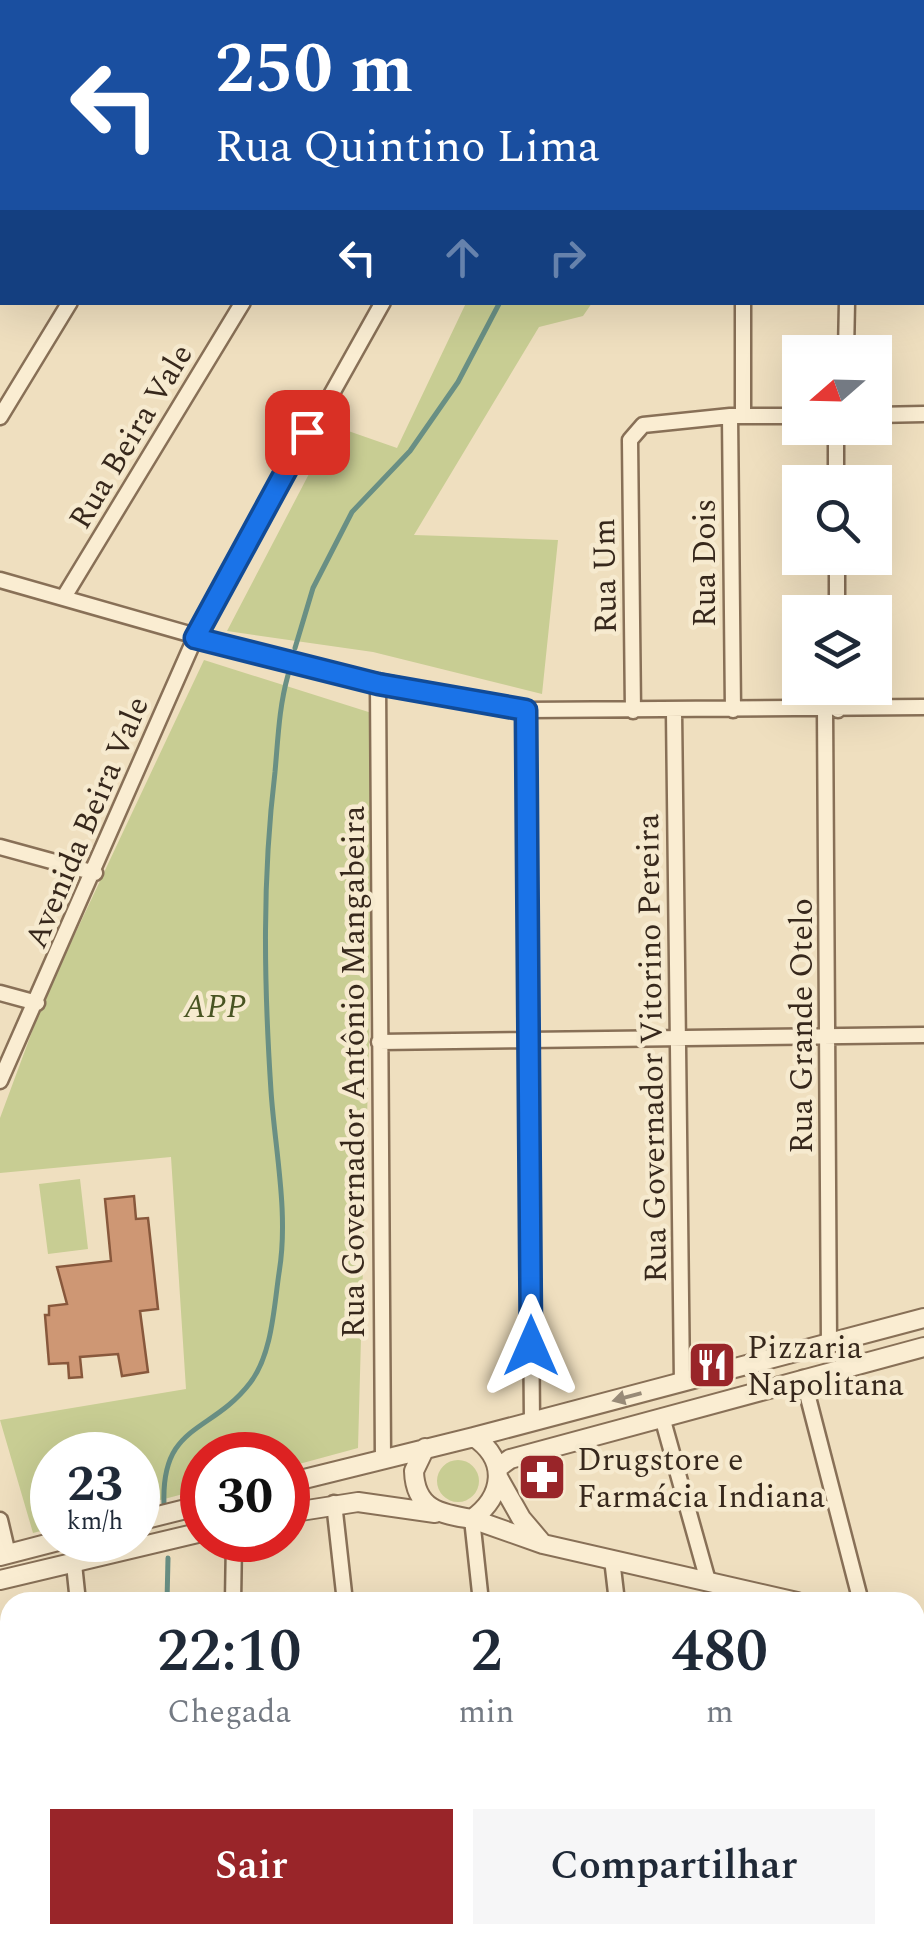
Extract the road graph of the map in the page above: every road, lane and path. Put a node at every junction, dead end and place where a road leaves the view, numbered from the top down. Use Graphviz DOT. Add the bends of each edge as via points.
graph roads {
  1 [pos="68,305"];
  2 [pos="240,305"];
  3 [pos="381,305"];
  4 [pos="744,305"];
  5 [pos="846,305"];
  6 [pos="846,335"];
  7 [pos="924,414"];
  8 [pos="892,415"];
  9 [pos="736,416"];
  10 [pos="782,416"];
  11 [pos="0,417"];
  12 [pos="0,580"];
  13 [pos="64,597"];
  14 [pos="195,638"];
  15 [pos="378,684"];
  16 [pos="833,705"];
  17 [pos="924,707"];
  18 [pos="526,710"];
  19 [pos="733,710"];
  20 [pos="832,710"];
  21 [pos="633,711"];
  22 [pos="674,712"];
  23 [pos="0,848"];
  24 [pos="95,873"];
  25 [pos="0,993"];
  26 [pos="37,1003"];
  27 [pos="830,1036"];
  28 [pos="924,1036"];
  29 [pos="678,1037"];
  30 [pos="528,1040"];
  31 [pos="379,1042"];
  32 [pos="0,1082"];
  33 [pos="924,1318"];
  34 [pos="829,1343"];
  35 [pos="924,1347"];
  36 [pos="803,1378"];
  37 [pos="682,1382"];
  38 [pos="662,1416"];
  39 [pos="532,1422"];
  40 [pos="474,1437"];
  41 [pos="425,1448"];
  42 [pos="383,1459"];
  43 [pos="498,1473"];
  44 [pos="310,1477"];
  45 [pos="334,1503"];
  46 [pos="310,1508"];
  47 [pos="435,1513"];
  48 [pos="472,1519"];
  49 [pos="0,1520"];
  50 [pos="180,1538"];
  51 [pos="543,1544"];
  52 [pos="30,1548"];
  53 [pos="4,1554"];
  54 [pos="612,1559"];
  55 [pos="234,1562"];
  56 [pos="74,1564"];
  57 [pos="0,1580"];
  58 [pos="708,1581"];
  59 [pos="77,1592"];
  60 [pos="233,1592"];
  61 [pos="344,1592"];
  62 [pos="480,1592"];
  63 [pos="616,1592"];
  64 [pos="755,1592"];
  65 [pos="858,1592"];
  1 -- 11 [label="street"];
  2 -- 13 [label="street, Rua Beira Vale"];
  3 -- 14 [label="street, Avenida Beira Vale"];
  4 -- 9 [label="street, Rua Dois"];
  5 -- 6 [label="street"];
  7 -- 8 [label="street"];
  9 -- 10 [label="street"];
  9 -- 19 [label="street, Rua Dois"];
  9 -- 21 [label="street, Rua Um" via="643,425 630,440"];
  12 -- 13 [label="street"];
  13 -- 14 [label="street"];
  14 -- 15 [label="street"];
  14 -- 24 [label="street, Avenida Beira Vale"];
  15 -- 18 [label="street"];
  15 -- 31 [label="street, Rua Governador Antônio Mangabeira"];
  16 -- 20 [label="street, Rua Grande Otelo"];
  17 -- 20 [label="street"];
  18 -- 21 [label="street"];
  18 -- 30 [label="street"];
  19 -- 20 [label="street"];
  19 -- 22 [label="street"];
  20 -- 27 [label="street, Rua Grande Otelo"];
  21 -- 22 [label="street"];
  22 -- 29 [label="street, Rua Governador Vitorino Pereira"];
  23 -- 24 [label="street"];
  24 -- 26 [label="street, Avenida Beira Vale"];
  25 -- 26 [label="street"];
  26 -- 32 [label="street, Avenida Beira Vale"];
  27 -- 28 [label="street"];
  27 -- 29 [label="street"];
  27 -- 34 [label="street, Rua Grande Otelo"];
  29 -- 30 [label="street"];
  29 -- 37 [label="street, Rua Governador Vitorino Pereira"];
  30 -- 31 [label="street"];
  30 -- 39 [label="street"];
  31 -- 42 [label="street, Rua Governador Antônio Mangabeira"];
  33 -- 34 [label="street"];
  34 -- 37 [label="street"];
  35 -- 36 [label="street"];
  36 -- 38 [label="street"];
  36 -- 65 [label="street"];
  37 -- 39 [label="street, one-way"];
  38 -- 43 [label="street" via="510,1459"];
  38 -- 58 [label="street"];
  39 -- 40 [label="street"];
  40 -- 41 [label="street"];
  40 -- 43 [label="street" via="492,1451"];
  41 -- 42 [label="street"];
  41 -- 47 [label="street" via="415,1481"];
  42 -- 44 [label="street"];
  43 -- 48 [label="street" via="492,1500"];
  43 -- 51 [label="street"];
  45 -- 46 [label="street"];
  45 -- 47 [label="street"];
  45 -- 61 [label="street"];
  47 -- 48 [label="street"];
  48 -- 51 [label="street"];
  48 -- 62 [label="street"];
  49 -- 53 [label="street"];
  50 -- 56 [label="street"];
  51 -- 54 [label="street"];
  52 -- 53 [label="street"];
  54 -- 58 [label="street"];
  54 -- 63 [label="street"];
  55 -- 60 [label="street"];
  56 -- 57 [label="street"];
  56 -- 59 [label="street"];
  58 -- 64 [label="street"];
}
